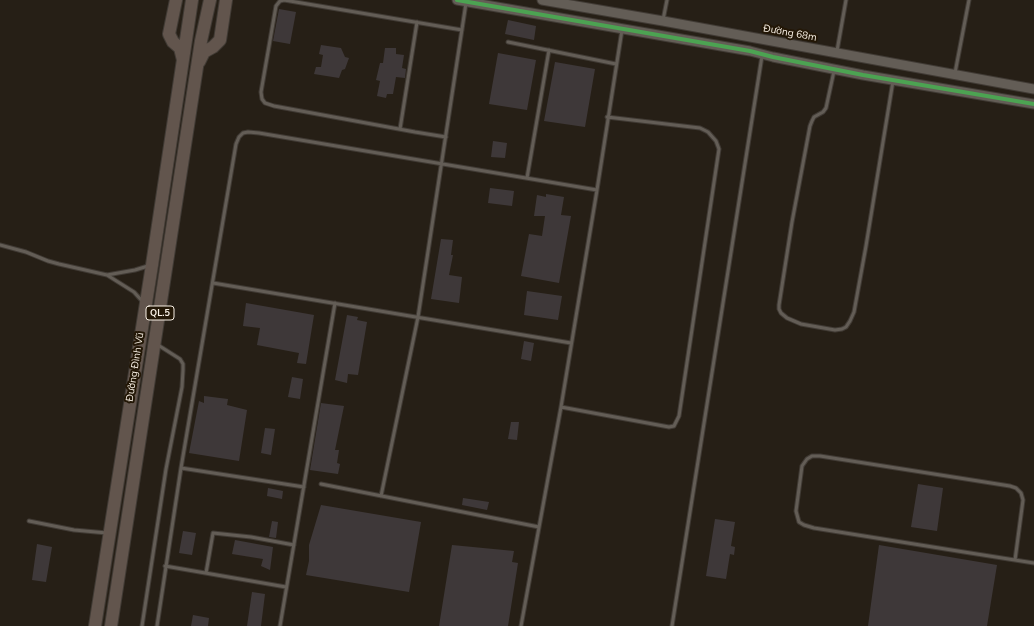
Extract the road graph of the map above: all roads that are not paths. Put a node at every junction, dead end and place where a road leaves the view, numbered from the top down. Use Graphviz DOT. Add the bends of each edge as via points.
graph roads {
  1 [pos="176,0"];
  2 [pos="192,0"];
  3 [pos="210,0"];
  4 [pos="226,0"];
  5 [pos="542,0"];
  6 [pos="667,0"];
  7 [pos="846,0"];
  8 [pos="969,0"];
  9 [pos="462,1"];
  10 [pos="663,21"];
  11 [pos="417,22"];
  12 [pos="622,28"];
  13 [pos="462,30"];
  14 [pos="508,42"];
  15 [pos="549,50"];
  16 [pos="837,53"];
  17 [pos="763,54"];
  18 [pos="183,60"];
  19 [pos="616,64"];
  20 [pos="198,65"];
  21 [pos="834,69"];
  22 [pos="955,74"];
  23 [pos="893,80"];
  24 [pos="1034,89"];
  25 [pos="1034,104"];
  26 [pos="608,118"];
  27 [pos="400,129"];
  28 [pos="446,137"];
  29 [pos="441,164"];
  30 [pos="527,178"];
  31 [pos="597,190"];
  32 [pos="0,245"];
  33 [pos="152,265"];
  34 [pos="107,274"];
  35 [pos="213,283"];
  36 [pos="335,303"];
  37 [pos="145,304"];
  38 [pos="418,317"];
  39 [pos="139,340"];
  40 [pos="155,343"];
  41 [pos="571,343"];
  42 [pos="561,407"];
  43 [pos="181,468"];
  44 [pos="321,484"];
  45 [pos="304,487"];
  46 [pos="381,496"];
  47 [pos="29,522"];
  48 [pos="539,527"];
  49 [pos="109,533"];
  50 [pos="294,545"];
  51 [pos="1015,560"];
  52 [pos="1034,563"];
  53 [pos="165,566"];
  54 [pos="206,573"];
  55 [pos="286,587"];
  56 [pos="95,626"];
  57 [pos="111,626"];
  58 [pos="142,626"];
  59 [pos="157,626"];
  60 [pos="280,626"];
  61 [pos="521,626"];
  62 [pos="672,626"];
  1 -- 18 [label="highway" via="169,34 180,48"];
  2 -- 18 [label="highway, Đường Đình Vũ / QL.5"];
  3 -- 20 [label="highway, Đường Đình Vũ / QL.5"];
  4 -- 20 [label="highway, Đường Đình Vũ" via="220,40 204,52"];
  5 -- 10 [label="street, Đường 68m"];
  6 -- 10 [label="lane"];
  7 -- 16 [label="lane"];
  8 -- 22 [label="lane"];
  9 -- 12 [label="street"];
  9 -- 13 [label="lane"];
  10 -- 16 [label="street, Đường 68m"];
  11 -- 13 [label="lane"];
  11 -- 27 [label="lane"];
  11 -- 27 [label="lane" via="289,0 280,1 276,6 261,92 265,103 274,106"];
  12 -- 17 [label="street"];
  12 -- 19 [label="lane"];
  13 -- 28 [label="lane"];
  14 -- 15 [label="lane"];
  15 -- 19 [label="lane"];
  15 -- 30 [label="lane"];
  16 -- 22 [label="street, Đường 68m"];
  17 -- 21 [label="street"];
  17 -- 62 [label="lane"];
  18 -- 33 [label="highway, Đường Đình Vũ / QL.5"];
  19 -- 26 [label="lane"];
  20 -- 40 [label="highway, Đường Đình Vũ / QL.5"];
  21 -- 23 [label="street"];
  21 -- 23 [label="lane" via="826,108 814,117 810,126 779,305 779,309 787,318 801,324 842,329 846,327 854,312"];
  22 -- 24 [label="street, Đường 68m"];
  23 -- 25 [label="street"];
  26 -- 31 [label="lane"];
  26 -- 42 [label="lane" via="700,128 708,132 720,149 679,416 674,426 669,427"];
  27 -- 28 [label="lane"];
  28 -- 29 [label="lane"];
  29 -- 30 [label="lane"];
  29 -- 35 [label="lane" via="259,133 243,133 236,144"];
  29 -- 38 [label="lane"];
  30 -- 31 [label="lane"];
  31 -- 41 [label="lane"];
  32 -- 34 [label="lane" via="59,264"];
  33 -- 34 [label="lane"];
  33 -- 37 [label="highway, Đường Đình Vũ / QL.5"];
  34 -- 37 [label="lane" via="134,292"];
  35 -- 36 [label="lane"];
  35 -- 43 [label="lane"];
  36 -- 38 [label="lane"];
  36 -- 45 [label="lane"];
  37 -- 39 [label="highway, Đường Đình Vũ / QL.5"];
  38 -- 41 [label="lane"];
  38 -- 46 [label="lane"];
  39 -- 40 [label="lane"];
  39 -- 49 [label="highway, Đường Đình Vũ / QL.5"];
  40 -- 57 [label="highway, Đường Đình Vũ / QL.5"];
  40 -- 58 [label="lane" via="180,359 183,370"];
  41 -- 42 [label="lane"];
  42 -- 48 [label="lane"];
  43 -- 45 [label="lane"];
  43 -- 53 [label="lane"];
  44 -- 46 [label="lane"];
  45 -- 50 [label="lane"];
  46 -- 48 [label="lane"];
  47 -- 49 [label="lane"];
  48 -- 61 [label="lane"];
  49 -- 56 [label="highway, Đường Đình Vũ / QL.5"];
  50 -- 54 [label="lane" via="213,533"];
  50 -- 55 [label="lane"];
  51 -- 51 [label="lane" via="804,525 796,511 802,466 812,456 820,456 1016,488 1023,500"];
  51 -- 52 [label="lane"];
  53 -- 54 [label="lane"];
  53 -- 59 [label="lane"];
  54 -- 55 [label="lane"];
  55 -- 60 [label="lane"];
}
